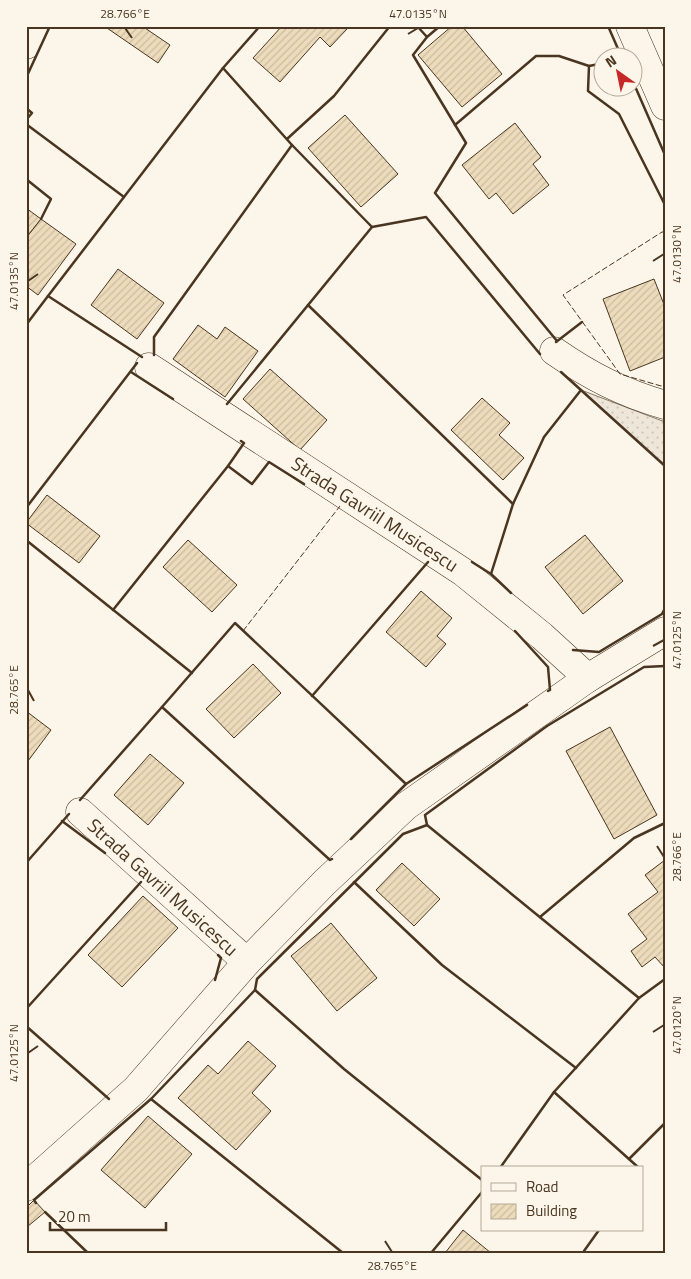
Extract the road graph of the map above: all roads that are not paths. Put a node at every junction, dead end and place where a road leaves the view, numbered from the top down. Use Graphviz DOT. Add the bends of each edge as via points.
graph roads {
  1 [pos="34,26"];
  2 [pos="630,26"];
  3 [pos="26,45"];
  4 [pos="664,101"];
  5 [pos="554,351"];
  6 [pos="149,367"];
  7 [pos="665,405"];
  8 [pos="665,631"];
  9 [pos="588,678"];
  10 [pos="80,812"];
  11 [pos="247,962"];
  12 [pos="26,1187"];
  1 -- 3 [label="street"];
  2 -- 4 [label="street"];
  5 -- 7 [label="street" via="603,382"];
  6 -- 9 [label="street, Strada Gavriil Musicescu" via="463,572"];
  8 -- 9 [label="street, Strada Gavriil Musicescu"];
  9 -- 11 [label="street, Strada Gavriil Musicescu" via="406,806"];
  10 -- 11 [label="street, Strada Gavriil Musicescu"];
  11 -- 12 [label="street, Strada Gavriil Musicescu" via="136,1089"];
}
